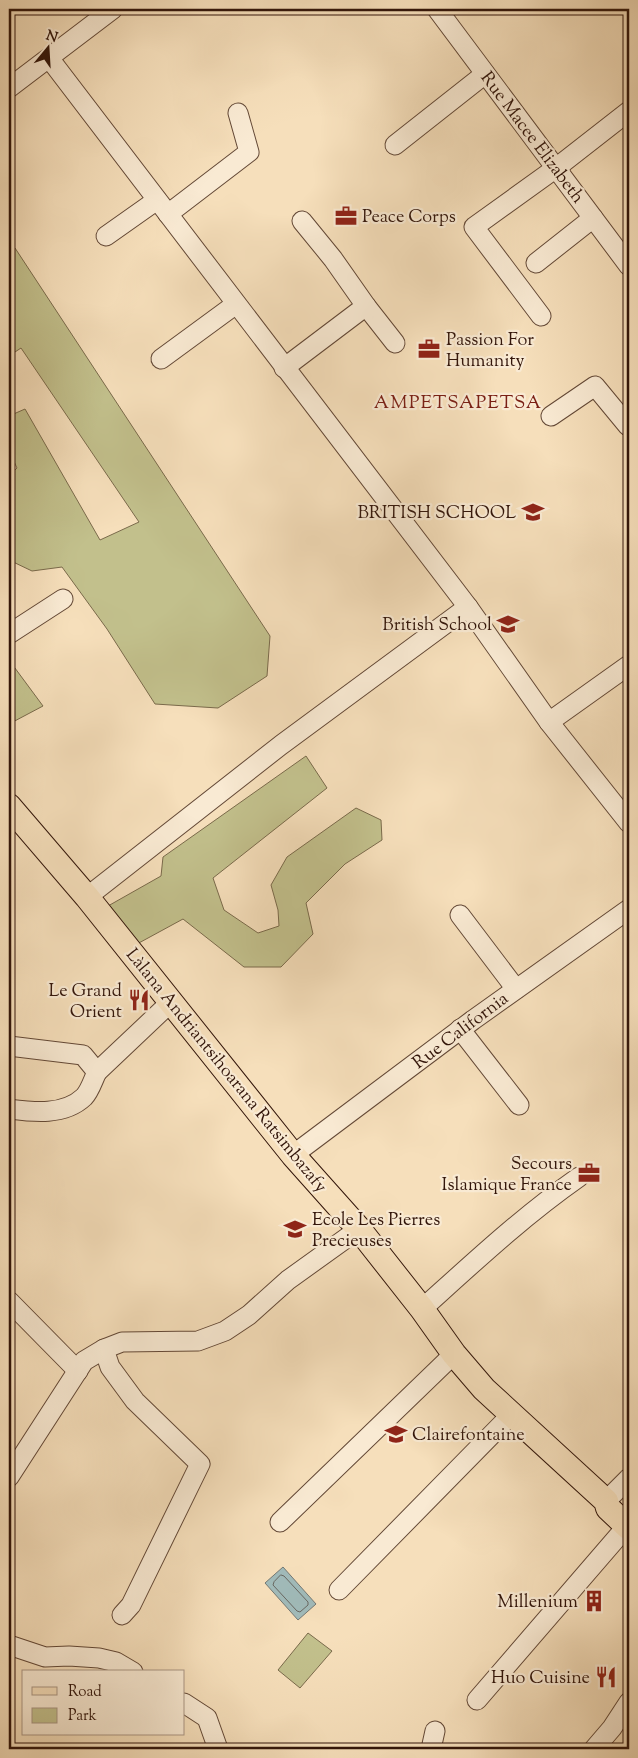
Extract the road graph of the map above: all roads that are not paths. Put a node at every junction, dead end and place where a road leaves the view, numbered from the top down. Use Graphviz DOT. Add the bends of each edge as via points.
graph roads {
  1 [pos="113,9"];
  2 [pos="437,9"];
  3 [pos="49,58"];
  4 [pos="485,74"];
  5 [pos="9,88"];
  6 [pos="629,112"];
  7 [pos="238,113"];
  8 [pos="395,145"];
  9 [pos="556,168"];
  10 [pos="162,207"];
  11 [pos="593,218"];
  12 [pos="302,221"];
  13 [pos="106,236"];
  14 [pos="536,264"];
  15 [pos="629,266"];
  16 [pos="236,304"];
  17 [pos="366,306"];
  18 [pos="541,316"];
  19 [pos="395,343"];
  20 [pos="161,360"];
  21 [pos="284,368"];
  22 [pos="551,416"];
  23 [pos="629,424"];
  24 [pos="63,599"];
  25 [pos="468,607"];
  26 [pos="9,634"];
  27 [pos="629,665"];
  28 [pos="549,722"];
  29 [pos="9,806"];
  30 [pos="629,823"];
  31 [pos="87,897"];
  32 [pos="629,909"];
  33 [pos="460,915"];
  34 [pos="516,989"];
  35 [pos="170,1002"];
  36 [pos="460,1029"];
  37 [pos="9,1046"];
  38 [pos="97,1072"];
  39 [pos="519,1105"];
  40 [pos="9,1109"];
  41 [pos="293,1155"];
  42 [pos="579,1177"];
  43 [pos="359,1229"];
  44 [pos="9,1301"];
  45 [pos="422,1309"];
  46 [pos="104,1349"];
  47 [pos="454,1354"];
  48 [pos="78,1370"];
  49 [pos="511,1415"];
  50 [pos="9,1477"];
  51 [pos="629,1478"];
  52 [pos="606,1501"];
  53 [pos="280,1522"];
  54 [pos="628,1527"];
  55 [pos="339,1590"];
  56 [pos="122,1615"];
  57 [pos="9,1645"];
  58 [pos="130,1670"];
  59 [pos="477,1700"];
  60 [pos="629,1702"];
  61 [pos="185,1704"];
  62 [pos="218,1749"];
  63 [pos="594,1749"];
  1 -- 3 [label="street"];
  2 -- 4 [label="street, Rue Macee Elizabeth"];
  3 -- 5 [label="street"];
  3 -- 10 [label="street"];
  4 -- 8 [label="street"];
  4 -- 9 [label="street, Rue Macee Elizabeth"];
  6 -- 9 [label="street"];
  7 -- 10 [label="street" via="250,152"];
  9 -- 11 [label="street, Rue Macee Elizabeth"];
  9 -- 18 [label="street" via="474,227"];
  10 -- 13 [label="street"];
  10 -- 16 [label="street"];
  11 -- 14 [label="street"];
  11 -- 15 [label="street, Rue Macee Elizabeth"];
  12 -- 17 [label="street"];
  16 -- 20 [label="street"];
  16 -- 21 [label="street"];
  17 -- 19 [label="street"];
  17 -- 21 [label="street"];
  21 -- 25 [label="street"];
  22 -- 23 [label="street" via="595,386"];
  24 -- 26 [label="street"];
  25 -- 28 [label="street"];
  25 -- 31 [label="street" via="281,745"];
  27 -- 28 [label="street"];
  28 -- 30 [label="street"];
  29 -- 31 [label="main road, Làlana Andriantsihoarana Ratsimbazafy"];
  31 -- 35 [label="main road, Làlana Andriantsihoarana Ratsimbazafy"];
  32 -- 34 [label="street, Rue California"];
  33 -- 34 [label="street"];
  34 -- 36 [label="street, Rue California"];
  35 -- 38 [label="street"];
  35 -- 41 [label="main road, Làlana Andriantsihoarana Ratsimbazafy"];
  36 -- 39 [label="street"];
  36 -- 41 [label="street, Rue California"];
  37 -- 38 [label="street" via="83,1055"];
  38 -- 40 [label="street" via="85,1096 70,1106 50,1111"];
  41 -- 43 [label="main road, Làlana Andriantsihoarana Ratsimbazafy"];
  42 -- 45 [label="street" via="502,1236"];
  43 -- 45 [label="main road, Làlana Andriantsihoarana Ratsimbazafy"];
  43 -- 46 [label="street" via="288,1280 225,1332 198,1341 122,1342"];
  44 -- 48 [label="street"];
  45 -- 47 [label="main road, Làlana Andriantsihoarana Ratsimbazafy"];
  46 -- 48 [label="street" via="84,1361"];
  46 -- 56 [label="street" via="110,1367 134,1401 200,1464 131,1605"];
  47 -- 49 [label="main road, Làlana Andriantsihoarana Ratsimbazafy"];
  47 -- 53 [label="street"];
  48 -- 50 [label="street"];
  49 -- 52 [label="main road, Làlana Andriantsihoarana Ratsimbazafy"];
  49 -- 55 [label="street"];
  51 -- 52 [label="street"];
  52 -- 54 [label="main road, Làlana Andriantsihoarana Ratsimbazafy" via="608,1508"];
  54 -- 59 [label="street"];
  57 -- 58 [label="street" via="45,1657 100,1658"];
  60 -- 63 [label="street"];
  61 -- 62 [label="street" via="207,1718"];
}
